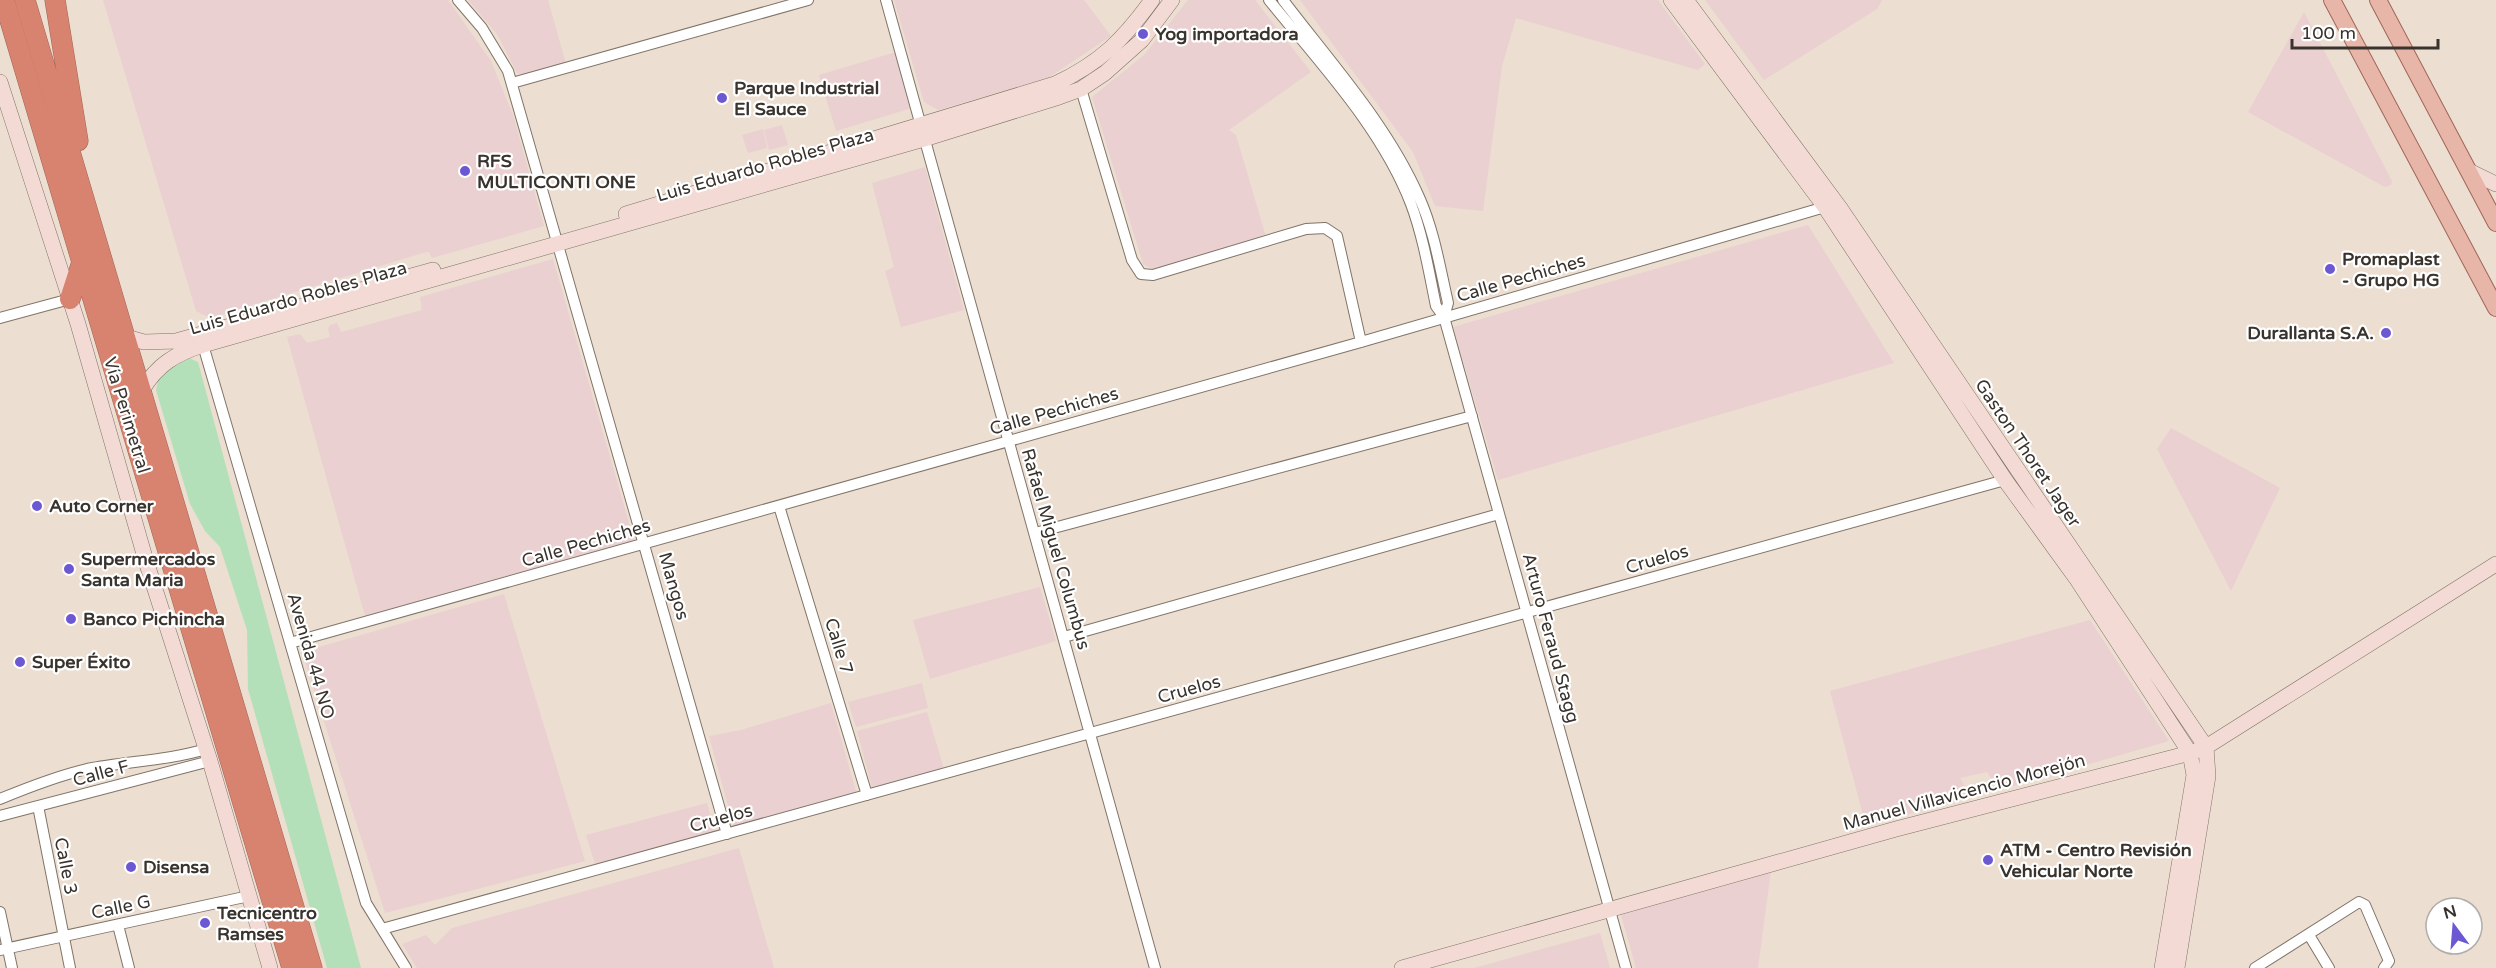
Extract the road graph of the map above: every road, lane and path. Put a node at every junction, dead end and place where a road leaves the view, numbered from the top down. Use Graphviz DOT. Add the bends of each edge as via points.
graph roads {
  1 [pos="4,0"];
  2 [pos="26,0"];
  3 [pos="55,0"];
  4 [pos="458,0"];
  5 [pos="808,0"];
  6 [pos="886,0"];
  7 [pos="1152,0"];
  8 [pos="1172,0"];
  9 [pos="1269,0"];
  10 [pos="1282,0"];
  11 [pos="1671,0"];
  12 [pos="1686,0"];
  13 [pos="2332,0"];
  14 [pos="2378,0"];
  15 [pos="0,82"];
  16 [pos="512,83"];
  17 [pos="1081,89"];
  18 [pos="922,132"];
  19 [pos="2471,172"];
  20 [pos="2496,184"];
  21 [pos="1825,207"];
  22 [pos="91,221"];
  23 [pos="2496,223"];
  24 [pos="558,240"];
  25 [pos="82,262"];
  26 [pos="70,299"];
  27 [pos="2496,308"];
  28 [pos="1444,317"];
  29 [pos="0,318"];
  30 [pos="126,337"];
  31 [pos="1360,342"];
  32 [pos="203,345"];
  33 [pos="142,390"];
  34 [pos="1472,416"];
  35 [pos="1009,441"];
  36 [pos="2005,480"];
  37 [pos="779,506"];
  38 [pos="1499,514"];
  39 [pos="1035,533"];
  40 [pos="645,543"];
  41 [pos="2496,564"];
  42 [pos="1528,612"];
  43 [pos="1064,636"];
  44 [pos="290,643"];
  45 [pos="1091,733"];
  46 [pos="2206,747"];
  47 [pos="2190,753"];
  48 [pos="208,755"];
  49 [pos="867,795"];
  50 [pos="0,799"];
  51 [pos="38,806"];
  52 [pos="0,816"];
  53 [pos="727,834"];
  54 [pos="249,896"];
  55 [pos="1609,910"];
  56 [pos="0,912"];
  57 [pos="118,925"];
  58 [pos="382,929"];
  59 [pos="2309,934"];
  60 [pos="63,935"];
  61 [pos="4,949"];
  62 [pos="12,968"];
  63 [pos="70,968"];
  64 [pos="129,968"];
  65 [pos="270,968"];
  66 [pos="292,968"];
  67 [pos="312,968"];
  68 [pos="406,968"];
  69 [pos="1155,968"];
  70 [pos="1402,968"];
  71 [pos="1626,968"];
  72 [pos="2162,968"];
  73 [pos="2177,968"];
  74 [pos="2256,968"];
  75 [pos="2329,968"];
  76 [pos="2384,968"];
  1 -- 25 [label="highway, Vía Perimetral"];
  2 -- 22 [label="highway, Vía Perimetral"];
  3 -- 22 [label="highway"];
  4 -- 16 [label="street, Mangos" via="482,28"];
  5 -- 16 [label="street"];
  6 -- 18 [label="street, Rafael Miguel Columbus"];
  7 -- 18 [label="street, Luis Eduardo Robles Plaza" via="1124,37 1077,74"];
  8 -- 17 [label="street, Luis Eduardo Robles Plaza" via="1142,40"];
  9 -- 28 [label="street, Arturo Feraud Stagg" via="1389,159 1410,202 1436,306"];
  10 -- 28 [label="street, Arturo Feraud Stagg" via="1362,102 1414,187 1426,216 1448,303"];
  11 -- 21 [label="street, Gaston Thoret Jager"];
  12 -- 46 [label="street, Gaston Thoret Jager" via="1834,199"];
  13 -- 27 [label="main road"];
  14 -- 19 [label="main road"];
  15 -- 26 [label="street, Vía Perimetral"];
  16 -- 24 [label="street, Mangos"];
  17 -- 18 [label="street, Luis Eduardo Robles Plaza"];
  17 -- 31 [label="street" via="1132,260 1141,274 1153,275 1306,228 1325,228 1337,236"];
  18 -- 24 [label="street, Luis Eduardo Robles Plaza"];
  18 -- 35 [label="street, Rafael Miguel Columbus"];
  19 -- 20 [label="street"];
  19 -- 23 [label="main road"];
  21 -- 28 [label="street, Calle Pechiches"];
  21 -- 36 [label="street, Gaston Thoret Jager"];
  22 -- 30 [label="highway, Vía Perimetral"];
  24 -- 30 [label="street, Luis Eduardo Robles Plaza" via="176,341 144,342"];
  24 -- 32 [label="street, Luis Eduardo Robles Plaza"];
  24 -- 40 [label="street, Mangos"];
  25 -- 26 [label="highway"];
  25 -- 66 [label="highway, Vía Perimetral"];
  26 -- 29 [label="street"];
  26 -- 48 [label="street, Vía Perimetral" via="146,561"];
  28 -- 31 [label="street, Calle Pechiches"];
  28 -- 34 [label="street, Arturo Feraud Stagg"];
  30 -- 33 [label="highway, Vía Perimetral"];
  31 -- 35 [label="street, Calle Pechiches"];
  32 -- 33 [label="street, Luis Eduardo Robles Plaza" via="163,362"];
  32 -- 44 [label="street, Avenida 44 NO"];
  33 -- 67 [label="highway, Vía Perimetral"];
  34 -- 38 [label="street, Arturo Feraud Stagg"];
  34 -- 39 [label="street"];
  35 -- 37 [label="street, Calle Pechiches"];
  35 -- 39 [label="street, Rafael Miguel Columbus"];
  36 -- 42 [label="street, Cruelos"];
  36 -- 47 [label="street, Gaston Thoret Jager" via="2076,578"];
  37 -- 40 [label="street, Calle Pechiches"];
  37 -- 49 [label="street, Calle 7"];
  38 -- 42 [label="street, Arturo Feraud Stagg"];
  38 -- 43 [label="street"];
  39 -- 43 [label="street, Rafael Miguel Columbus"];
  40 -- 44 [label="street, Calle Pechiches"];
  40 -- 53 [label="street, Mangos"];
  41 -- 46 [label="street, Manuel Villavicencio Morejón"];
  42 -- 45 [label="street, Cruelos"];
  42 -- 55 [label="street, Arturo Feraud Stagg"];
  43 -- 45 [label="street, Rafael Miguel Columbus"];
  44 -- 58 [label="street, Avenida 44 NO" via="366,903"];
  45 -- 49 [label="street, Cruelos"];
  45 -- 69 [label="street, Rafael Miguel Columbus"];
  46 -- 47 [label="street, Manuel Villavicencio Morejón"];
  46 -- 73 [label="street" via="2208,776"];
  47 -- 55 [label="street, Manuel Villavicencio Morejón" via="1896,829"];
  47 -- 72 [label="street, Gaston Thoret Jager" via="2194,774"];
  48 -- 50 [label="street, Calle F" via="89,769 44,781"];
  48 -- 51 [label="street, Calle F"];
  48 -- 54 [label="street, Vía Perimetral"];
  49 -- 53 [label="street, Cruelos"];
  51 -- 52 [label="street, Calle F"];
  51 -- 60 [label="street, Calle 3"];
  53 -- 58 [label="street, Cruelos"];
  54 -- 57 [label="street, Calle G"];
  54 -- 65 [label="street, Vía Perimetral"];
  55 -- 70 [label="street, Manuel Villavicencio Morejón"];
  55 -- 71 [label="street, Arturo Feraud Stagg"];
  56 -- 61 [label="street"];
  57 -- 60 [label="street, Calle G"];
  57 -- 64 [label="street"];
  58 -- 68 [label="street, Avenida 44 NO"];
  59 -- 74 [label="street"];
  59 -- 75 [label="street"];
  59 -- 76 [label="street" via="2362,903 2390,961"];
  60 -- 61 [label="street, Calle G"];
  60 -- 63 [label="street, Calle 3"];
  61 -- 62 [label="street"];
}
